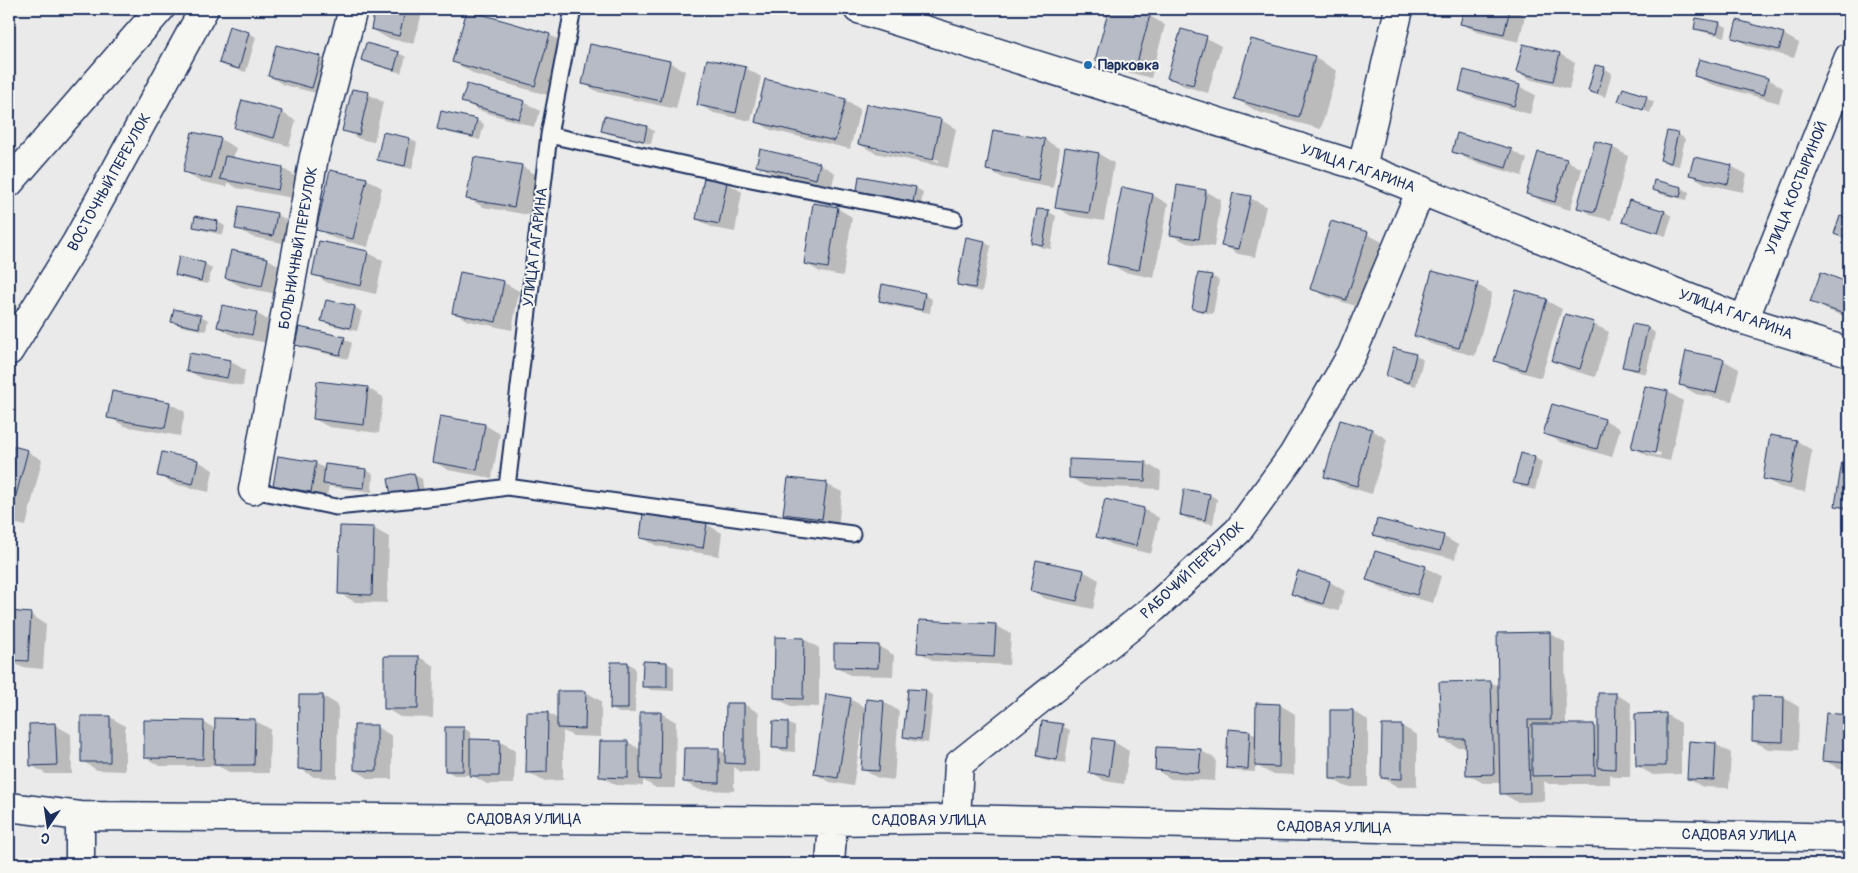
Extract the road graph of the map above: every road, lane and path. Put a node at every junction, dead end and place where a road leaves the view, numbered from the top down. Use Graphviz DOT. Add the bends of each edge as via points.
graph roads {
  1 [pos="160,9"];
  2 [pos="204,9"];
  3 [pos="353,9"];
  4 [pos="573,9"];
  5 [pos="861,9"];
  6 [pos="1400,9"];
  7 [pos="1849,57"];
  8 [pos="549,135"];
  9 [pos="1362,167"];
  10 [pos="9,183"];
  11 [pos="1421,190"];
  12 [pos="954,220"];
  13 [pos="1744,320"];
  14 [pos="9,351"];
  15 [pos="1849,352"];
  16 [pos="507,487"];
  17 [pos="254,490"];
  18 [pos="852,534"];
  19 [pos="9,807"];
  20 [pos="80,816"];
  21 [pos="956,819"];
  22 [pos="833,821"];
  23 [pos="1849,838"];
  24 [pos="80,864"];
  25 [pos="830,864"];
  1 -- 10 [label="street"];
  2 -- 14 [label="street, ВОСТОЧНЫЙ ПЕРЕУЛОК" via="76,243"];
  3 -- 17 [label="street, БОЛЬНИЧНЫЙ ПЕРЕУЛОК" via="314,157"];
  4 -- 8 [label="lane, УЛИЦА ГАГАРИНА"];
  5 -- 9 [label="street, УЛИЦА ГАГАРИНА"];
  6 -- 9 [label="street"];
  7 -- 13 [label="street, УЛИЦА КОСТЫРИНОЙ"];
  8 -- 12 [label="lane"];
  8 -- 16 [label="lane, УЛИЦА ГАГАРИНА"];
  9 -- 11 [label="street, УЛИЦА ГАГАРИНА"];
  11 -- 13 [label="street, УЛИЦА ГАГАРИНА"];
  11 -- 21 [label="street, РАБОЧИЙ ПЕРЕУЛОК" via="1352,354 1293,455 1238,531 1154,608 959,764"];
  13 -- 15 [label="street, УЛИЦА ГАГАРИНА"];
  16 -- 17 [label="lane" via="336,506"];
  16 -- 18 [label="lane"];
  19 -- 20 [label="street, САДОВАЯ УЛИЦА"];
  20 -- 22 [label="street, САДОВАЯ УЛИЦА"];
  20 -- 24 [label="street"];
  21 -- 22 [label="street, САДОВАЯ УЛИЦА"];
  21 -- 23 [label="street, САДОВАЯ УЛИЦА"];
  22 -- 25 [label="street"];
}
